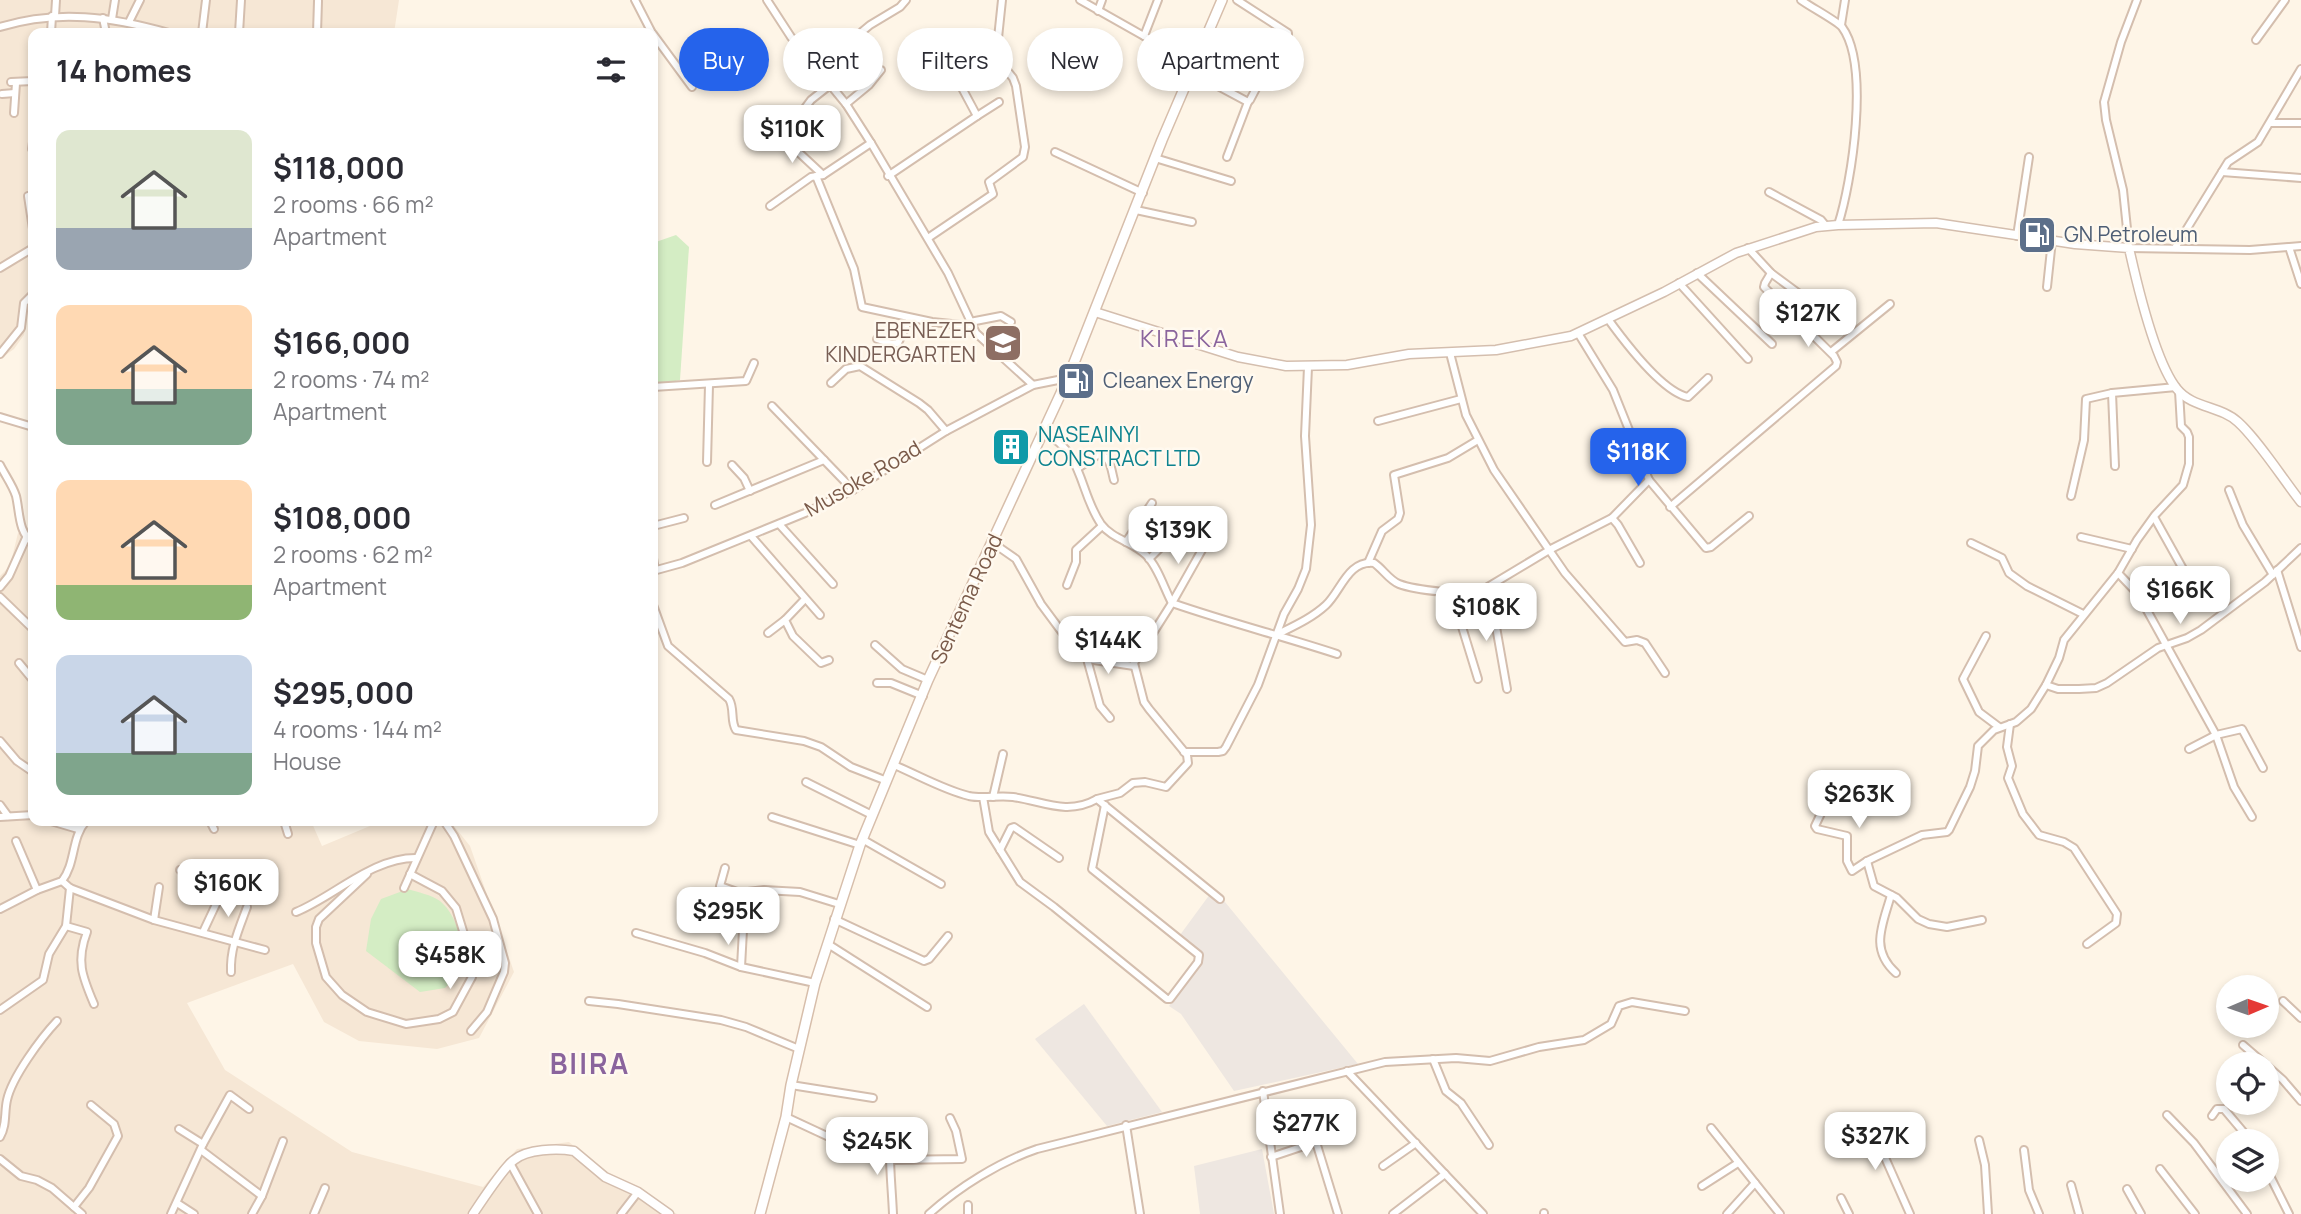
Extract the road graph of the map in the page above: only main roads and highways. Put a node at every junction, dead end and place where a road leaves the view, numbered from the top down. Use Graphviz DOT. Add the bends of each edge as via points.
graph roads {
  1 [pos="1222,0"];
  2 [pos="760,1214"];
  1 -- 2 [label="main road, Sentema Road" via="1045,433 928,680 861,842 815,983"];
}
